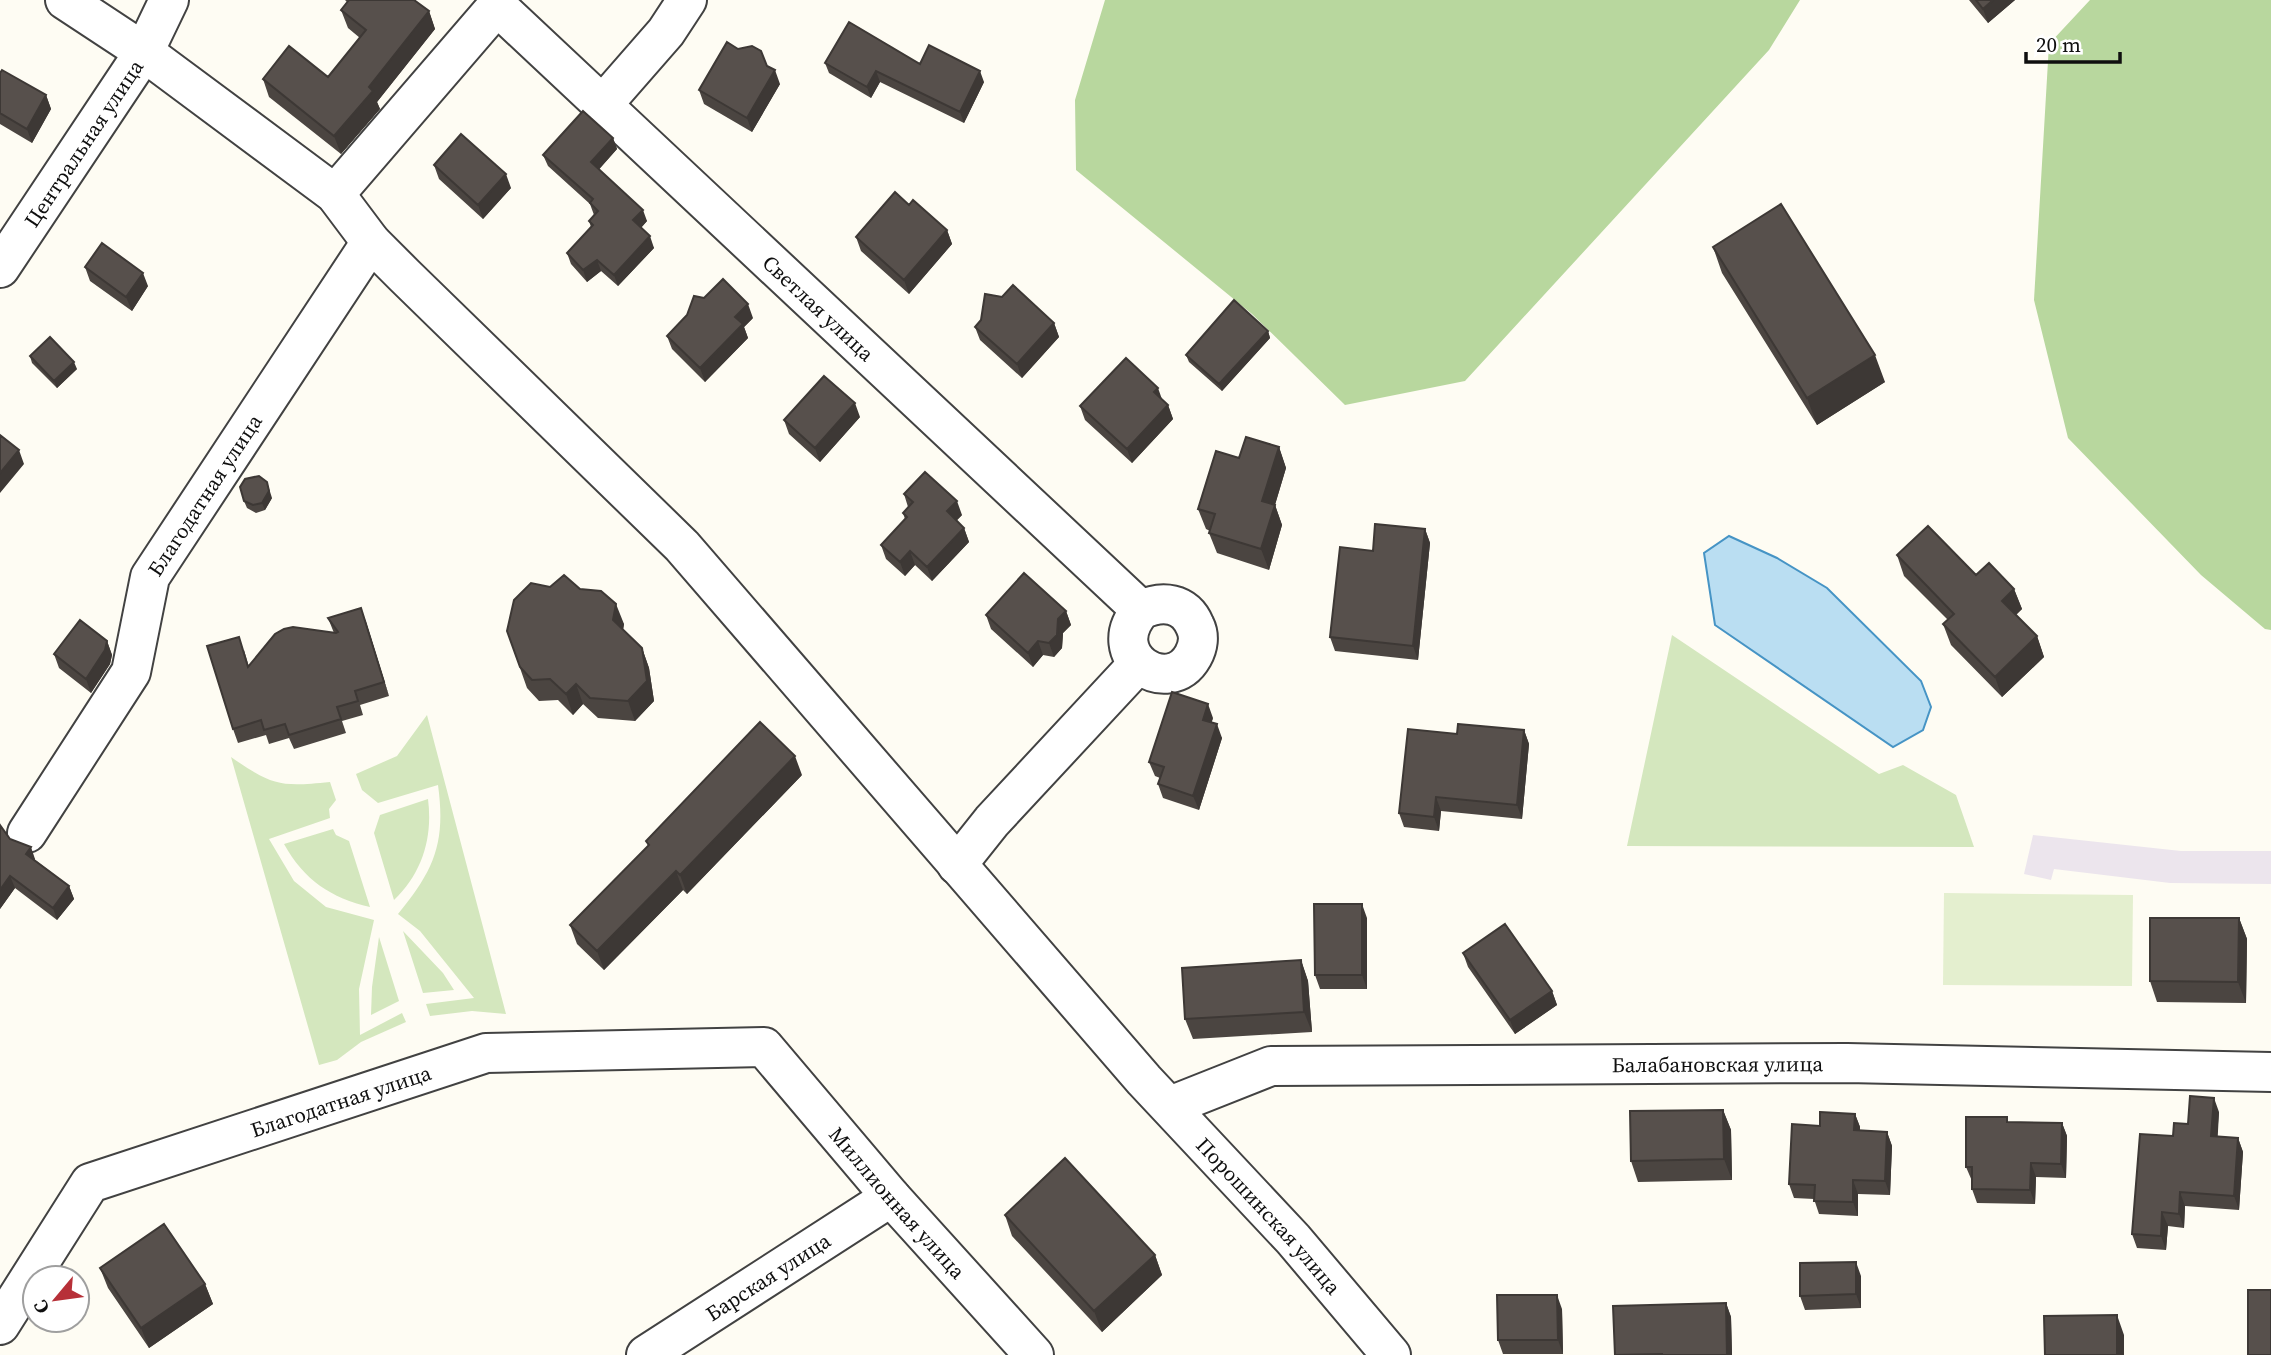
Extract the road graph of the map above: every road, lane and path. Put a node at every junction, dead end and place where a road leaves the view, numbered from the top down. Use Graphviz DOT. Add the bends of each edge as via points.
graph roads {
  1 [pos="65,0"];
  2 [pos="169,0"];
  3 [pos="687,0"];
  4 [pos="498,3"];
  5 [pos="144,52"];
  6 [pos="604,103"];
  7 [pos="335,194"];
  8 [pos="371,242"];
  9 [pos="0,268"];
  10 [pos="1141,610"];
  11 [pos="1138,664"];
  12 [pos="27,833"];
  13 [pos="957,865"];
  14 [pos="764,1047"];
  15 [pos="2271,1072"];
  16 [pos="1157,1093"];
  17 [pos="891,1198"];
  18 [pos="0,1325"];
  19 [pos="646,1355"];
  20 [pos="1034,1355"];
  21 [pos="1391,1355"];
  1 -- 5 [label="street, Порошинская улица"];
  2 -- 5 [label="street, Центральная улица"];
  3 -- 6 [label="street" via="666,32"];
  4 -- 6 [label="street, Светлая улица"];
  4 -- 7 [label="street, Светлая улица"];
  5 -- 7 [label="street, Порошинская улица"];
  5 -- 9 [label="street, Центральная улица"];
  6 -- 10 [label="street, Светлая улица"];
  7 -- 8 [label="street, Порошинская улица"];
  8 -- 12 [label="street, Благодатная улица" via="150,577 131,672"];
  8 -- 13 [label="street, Порошинская улица" via="682,546"];
  10 -- 11 [label="street" via="1132,621 1128,640"];
  10 -- 11 [label="street" via="1175,605 1192,620 1198,641 1181,669 1161,674"];
  11 -- 13 [label="street"];
  13 -- 16 [label="street, Порошинская улица"];
  14 -- 17 [label="street, Миллионная улица"];
  14 -- 18 [label="street, Благодатная улица" via="486,1053 90,1183"];
  15 -- 16 [label="street, Балабановская улица" via="1847,1063 1271,1066"];
  16 -- 21 [label="street, Порошинская улица" via="1293,1238"];
  17 -- 19 [label="street, Барская улица"];
  17 -- 20 [label="street, Миллионная улица"];
}
